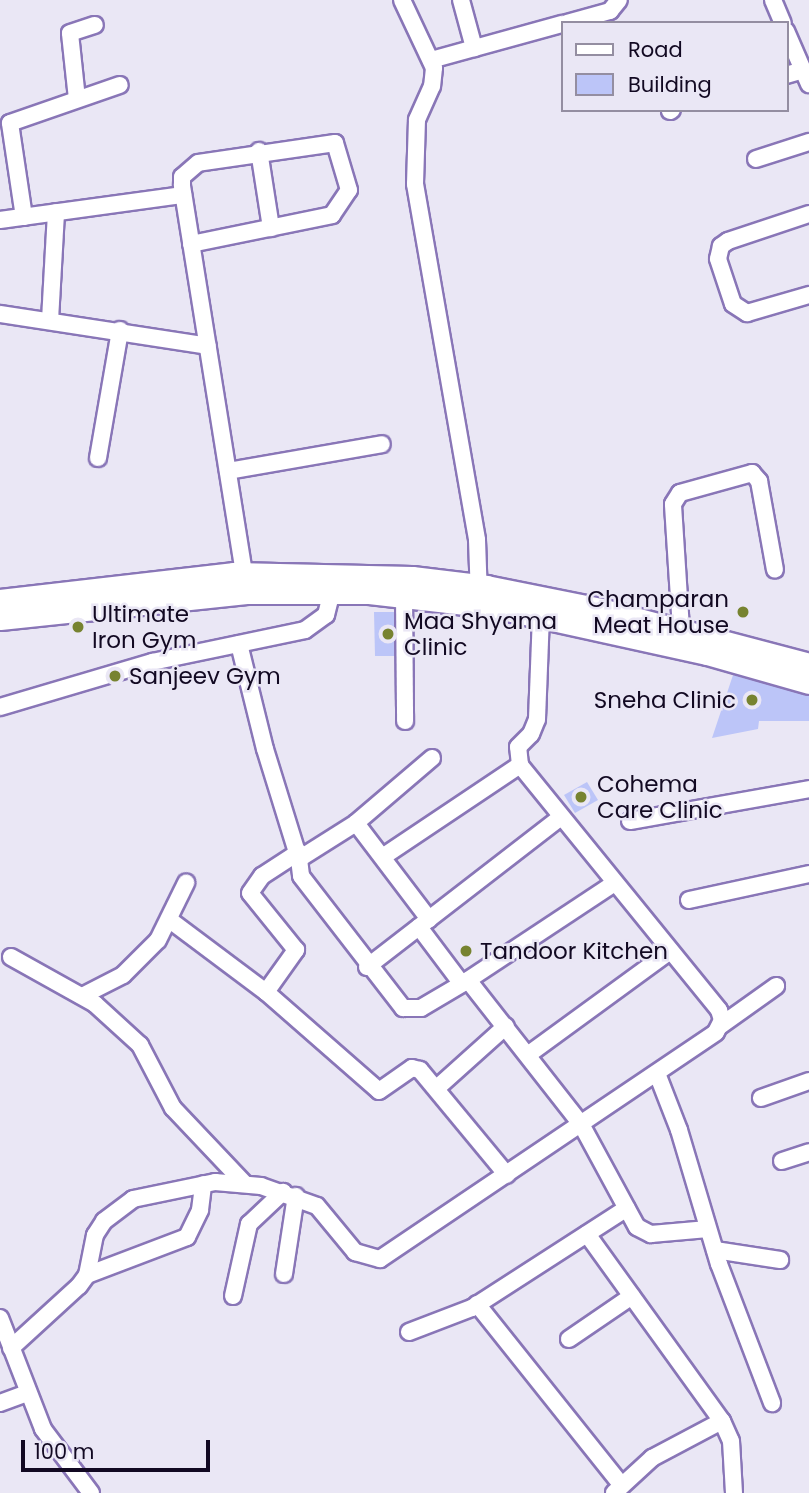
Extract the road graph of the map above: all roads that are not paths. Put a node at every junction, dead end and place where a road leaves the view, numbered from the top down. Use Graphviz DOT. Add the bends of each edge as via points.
graph roads {
  1 [pos="402,0"];
  2 [pos="461,0"];
  3 [pos="619,0"];
  4 [pos="773,0"];
  5 [pos="572,21"];
  6 [pos="782,21"];
  7 [pos="560,24"];
  8 [pos="95,25"];
  9 [pos="788,35"];
  10 [pos="474,48"];
  11 [pos="431,60"];
  12 [pos="805,69"];
  13 [pos="788,74"];
  14 [pos="120,85"];
  15 [pos="77,99"];
  16 [pos="809,142"];
  17 [pos="258,151"];
  18 [pos="755,159"];
  19 [pos="183,195"];
  20 [pos="56,212"];
  21 [pos="809,214"];
  22 [pos="24,216"];
  23 [pos="0,220"];
  24 [pos="271,228"];
  25 [pos="191,244"];
  26 [pos="809,295"];
  27 [pos="0,314"];
  28 [pos="50,320"];
  29 [pos="120,330"];
  30 [pos="208,346"];
  31 [pos="382,444"];
  32 [pos="98,458"];
  33 [pos="228,471"];
  34 [pos="775,570"];
  35 [pos="244,574"];
  36 [pos="332,591"];
  37 [pos="404,595"];
  38 [pos="479,595"];
  39 [pos="0,601"];
  40 [pos="541,616"];
  41 [pos="0,618"];
  42 [pos="681,629"];
  43 [pos="239,644"];
  44 [pos="809,665"];
  45 [pos="809,682"];
  46 [pos="0,707"];
  47 [pos="405,721"];
  48 [pos="432,758"];
  49 [pos="520,765"];
  50 [pos="809,789"];
  51 [pos="560,818"];
  52 [pos="630,821"];
  53 [pos="356,823"];
  54 [pos="299,856"];
  55 [pos="384,856"];
  56 [pos="809,874"];
  57 [pos="186,883"];
  58 [pos="613,884"];
  59 [pos="689,900"];
  60 [pos="171,921"];
  61 [pos="424,923"];
  62 [pos="670,951"];
  63 [pos="11,957"];
  64 [pos="367,967"];
  65 [pos="465,982"];
  66 [pos="776,986"];
  67 [pos="266,992"];
  68 [pos="82,996"];
  69 [pos="506,1026"];
  70 [pos="720,1026"];
  71 [pos="529,1054"];
  72 [pos="658,1076"];
  73 [pos="809,1081"];
  74 [pos="438,1087"];
  75 [pos="761,1098"];
  76 [pos="581,1124"];
  77 [pos="809,1152"];
  78 [pos="782,1161"];
  79 [pos="507,1175"];
  80 [pos="244,1183"];
  81 [pos="203,1184"];
  82 [pos="290,1194"];
  83 [pos="627,1208"];
  84 [pos="708,1229"];
  85 [pos="587,1234"];
  86 [pos="715,1250"];
  87 [pos="780,1259"];
  88 [pos="284,1274"];
  89 [pos="88,1275"];
  90 [pos="233,1296"];
  91 [pos="632,1296"];
  92 [pos="478,1304"];
  93 [pos="0,1318"];
  94 [pos="409,1332"];
  95 [pos="569,1339"];
  96 [pos="11,1348"];
  97 [pos="27,1393"];
  98 [pos="772,1402"];
  99 [pos="0,1403"];
  100 [pos="722,1421"];
  101 [pos="617,1488"];
  102 [pos="91,1493"];
  103 [pos="734,1493"];
  1 -- 11 [label="street"];
  2 -- 10 [label="street"];
  3 -- 5 [label="street" via="610,11"];
  4 -- 6 [label="street"];
  7 -- 10 [label="street"];
  8 -- 15 [label="street" via="70,33"];
  9 -- 12 [label="street"];
  10 -- 11 [label="street"];
  11 -- 38 [label="street" via="432,86 414,139 415,184 477,540"];
  12 -- 13 [label="street"];
  14 -- 15 [label="street"];
  15 -- 22 [label="street" via="10,123"];
  16 -- 18 [label="street"];
  17 -- 19 [label="street" via="191,166 181,177"];
  17 -- 24 [label="street"];
  17 -- 24 [label="street" via="330,141 339,150 349,190 325,218"];
  19 -- 20 [label="street"];
  19 -- 25 [label="street"];
  20 -- 22 [label="street"];
  20 -- 28 [label="street"];
  21 -- 26 [label="street" via="728,241 721,246 718,259 733,304 747,313"];
  22 -- 23 [label="street"];
  24 -- 25 [label="street"];
  25 -- 30 [label="street"];
  27 -- 28 [label="street"];
  28 -- 29 [label="street"];
  29 -- 30 [label="street"];
  29 -- 32 [label="street"];
  30 -- 33 [label="street"];
  31 -- 33 [label="street"];
  33 -- 35 [label="street"];
  34 -- 42 [label="street" via="759,481 752,473 680,493 673,504"];
  35 -- 38 [label="highway" via="362,575"];
  35 -- 39 [label="highway"];
  36 -- 37 [label="highway"];
  36 -- 41 [label="highway" via="249,592"];
  36 -- 43 [label="street" via="327,615 318,625"];
  37 -- 38 [label="highway"];
  37 -- 47 [label="street"];
  38 -- 40 [label="highway"];
  38 -- 42 [label="highway"];
  40 -- 45 [label="highway" via="707,653"];
  40 -- 49 [label="street" via="537,719 518,747"];
  42 -- 44 [label="highway"];
  43 -- 46 [label="street" via="152,662"];
  43 -- 54 [label="street" via="265,749"];
  48 -- 53 [label="street"];
  49 -- 51 [label="street"];
  49 -- 55 [label="street"];
  50 -- 52 [label="street"];
  51 -- 58 [label="street"];
  51 -- 61 [label="street"];
  53 -- 54 [label="street"];
  53 -- 55 [label="street"];
  54 -- 64 [label="street" via="301,876"];
  54 -- 67 [label="street" via="262,876 250,893 296,950"];
  55 -- 61 [label="street"];
  56 -- 59 [label="street"];
  57 -- 60 [label="street"];
  58 -- 62 [label="street"];
  58 -- 65 [label="street"];
  60 -- 67 [label="street"];
  60 -- 68 [label="street" via="123,975"];
  61 -- 64 [label="street"];
  61 -- 65 [label="street"];
  62 -- 70 [label="street" via="719,1010"];
  62 -- 71 [label="street"];
  63 -- 68 [label="street"];
  64 -- 65 [label="street" via="395,1001 411,1011"];
  65 -- 69 [label="street"];
  66 -- 70 [label="street"];
  67 -- 74 [label="street" via="379,1091 412,1068 421,1070"];
  68 -- 80 [label="street" via="140,1045 173,1108"];
  69 -- 71 [label="street"];
  69 -- 74 [label="street"];
  70 -- 72 [label="street"];
  71 -- 76 [label="street"];
  72 -- 76 [label="street"];
  72 -- 84 [label="street"];
  73 -- 75 [label="street"];
  74 -- 79 [label="street"];
  76 -- 79 [label="street"];
  76 -- 83 [label="street"];
  77 -- 78 [label="street"];
  79 -- 82 [label="street" via="380,1259 355,1252 330,1218"];
  80 -- 81 [label="street"];
  80 -- 82 [label="street"];
  81 -- 89 [label="street" via="198,1219 187,1237"];
  81 -- 89 [label="street" via="149,1194 117,1209 95,1235"];
  82 -- 88 [label="street"];
  82 -- 90 [label="street" via="249,1224"];
  83 -- 84 [label="street" via="643,1233"];
  83 -- 85 [label="street"];
  84 -- 86 [label="street"];
  85 -- 91 [label="street"];
  85 -- 92 [label="street"];
  86 -- 87 [label="street"];
  86 -- 98 [label="street"];
  89 -- 96 [label="street"];
  91 -- 95 [label="street"];
  91 -- 100 [label="street"];
  92 -- 94 [label="street"];
  92 -- 101 [label="street"];
  93 -- 96 [label="street"];
  96 -- 97 [label="street"];
  97 -- 99 [label="street"];
  97 -- 102 [label="street" via="43,1429"];
  100 -- 101 [label="street" via="652,1458"];
  100 -- 103 [label="street" via="731,1441"];
}
